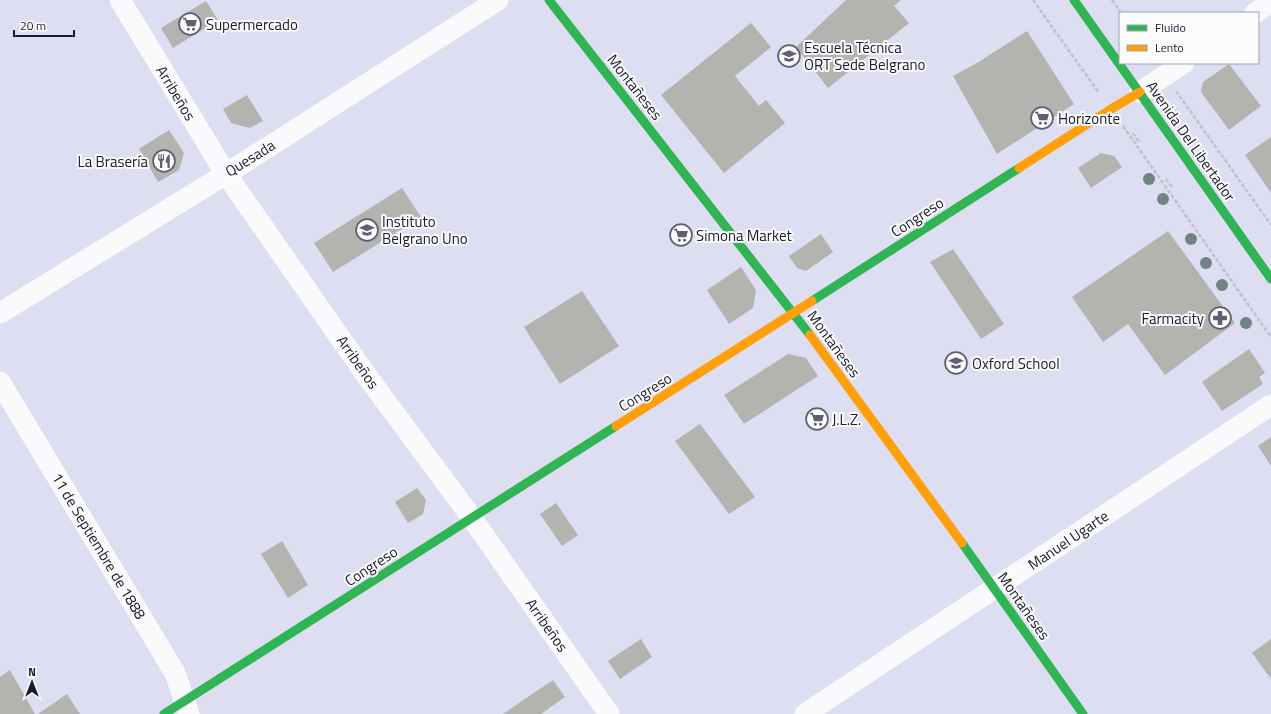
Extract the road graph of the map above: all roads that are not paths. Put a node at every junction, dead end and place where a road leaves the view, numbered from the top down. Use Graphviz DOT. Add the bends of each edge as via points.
graph roads {
  1 [pos="120,0"];
  2 [pos="498,0"];
  3 [pos="548,0"];
  4 [pos="1074,0"];
  5 [pos="1271,2"];
  6 [pos="1256,12"];
  7 [pos="1119,63"];
  8 [pos="1120,64"];
  9 [pos="1182,64"];
  10 [pos="1140,92"];
  11 [pos="226,174"];
  12 [pos="1271,279"];
  13 [pos="0,313"];
  14 [pos="794,313"];
  15 [pos="0,382"];
  16 [pos="1271,404"];
  17 [pos="472,518"];
  18 [pos="995,589"];
  19 [pos="187,708"];
  20 [pos="164,714"];
  21 [pos="609,714"];
  22 [pos="805,714"];
  23 [pos="1083,714"];
  1 -- 11 [label="street, Arribeños"];
  2 -- 11 [label="street, Quesada"];
  3 -- 14 [label="street, Montañeses"];
  4 -- 7 [label="street, Avenida Del Libertador"];
  5 -- 6 [label="street"];
  8 -- 10 [label="street, Avenida Del Libertador"];
  9 -- 10 [label="street"];
  10 -- 12 [label="street, Avenida Del Libertador"];
  10 -- 14 [label="street, Congreso"];
  11 -- 13 [label="street, Quesada"];
  11 -- 17 [label="street, Arribeños" via="364,372"];
  14 -- 17 [label="street, Congreso"];
  14 -- 18 [label="street, Montañeses"];
  15 -- 19 [label="street, 11 de Septiembre de 1888" via="175,673"];
  16 -- 18 [label="street, Manuel Ugarte"];
  17 -- 19 [label="street, Congreso"];
  17 -- 21 [label="street, Arribeños"];
  18 -- 22 [label="street, Manuel Ugarte"];
  18 -- 23 [label="street, Montañeses"];
  19 -- 20 [label="street, Congreso"];
}
